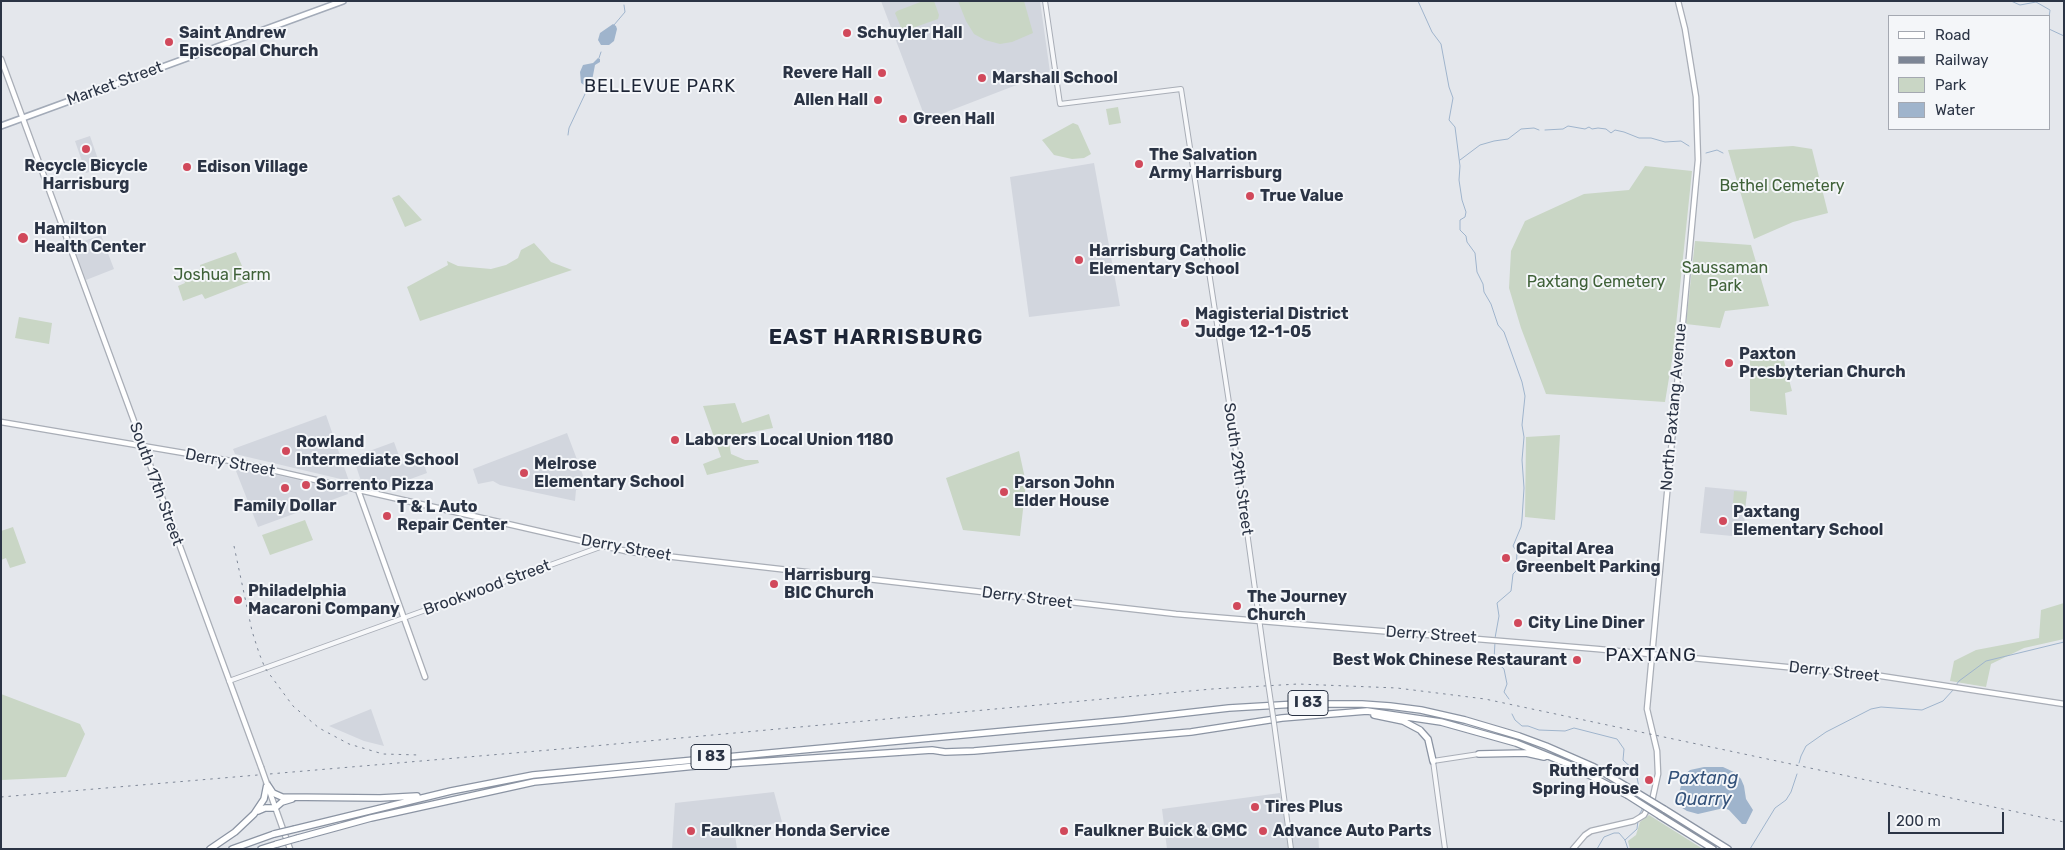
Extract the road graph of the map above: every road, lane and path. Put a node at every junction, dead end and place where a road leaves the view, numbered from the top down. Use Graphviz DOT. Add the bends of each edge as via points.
graph roads {
  1 [pos="343,1"];
  2 [pos="1045,1"];
  3 [pos="1678,1"];
  4 [pos="1,59"];
  5 [pos="23,118"];
  6 [pos="1,126"];
  7 [pos="1,422"];
  8 [pos="143,446"];
  9 [pos="358,490"];
  10 [pos="604,546"];
  11 [pos="404,618"];
  12 [pos="1260,622"];
  13 [pos="1652,654"];
  14 [pos="425,677"];
  15 [pos="229,681"];
  16 [pos="2064,704"];
  17 [pos="1352,711"];
  18 [pos="1479,754"];
  19 [pos="1433,761"];
  20 [pos="1568,764"];
  21 [pos="267,784"];
  22 [pos="451,791"];
  23 [pos="314,796"];
  24 [pos="275,808"];
  25 [pos="254,814"];
  26 [pos="213,847"];
  27 [pos="232,849"];
  28 [pos="261,849"];
  29 [pos="290,849"];
  30 [pos="1291,849"];
  31 [pos="1445,849"];
  32 [pos="1573,849"];
  33 [pos="1713,849"];
  34 [pos="1728,849"];
  1 -- 5 [label="main road, Market Street"];
  2 -- 12 [label="street, South 29th Street" via="1060,104 1181,89"];
  3 -- 13 [label="main road, North Paxtang Avenue" via="1695,89 1698,160"];
  4 -- 5 [label="main road, South 17th Street"];
  5 -- 6 [label="main road, Market Street"];
  5 -- 8 [label="main road, South 17th Street"];
  7 -- 8 [label="main road, Derry Street"];
  8 -- 9 [label="main road, Derry Street" via="237,462"];
  8 -- 15 [label="main road, South 17th Street"];
  9 -- 10 [label="main road, Derry Street"];
  9 -- 11 [label="main road"];
  10 -- 11 [label="street, Brookwood Street"];
  10 -- 12 [label="main road, Derry Street" via="630,552 844,577"];
  11 -- 14 [label="main road"];
  11 -- 15 [label="street, Brookwood Street"];
  12 -- 13 [label="main road, Derry Street"];
  12 -- 30 [label="street, South 29th Street, bridge"];
  13 -- 16 [label="main road, Derry Street" via="1881,676"];
  13 -- 32 [label="main road, North Paxtang Avenue" via="1647,712 1657,751 1658,774 1650,807 1637,819 1591,832"];
  15 -- 21 [label="main road, South 17th Street, bridge"];
  17 -- 19 [label="highway" via="1416,727 1428,739"];
  17 -- 20 [label="highway, I 83" via="1441,722 1516,743"];
  17 -- 28 [label="highway, I 83, bridge" via="1191,732 974,751 932,750 696,766 534,782 372,818"];
  18 -- 19 [label="street"];
  18 -- 20 [label="highway" via="1526,753"];
  19 -- 31 [label="street"];
  20 -- 33 [label="highway, I 83, bridge" via="1627,795"];
  21 -- 23 [label="highway" via="277,796"];
  21 -- 24 [label="main road, South 17th Street"];
  21 -- 25 [label="highway" via="264,799"];
  22 -- 23 [label="highway" via="396,798"];
  22 -- 27 [label="highway, I 83, bridge" via="295,828"];
  22 -- 34 [label="highway, I 83, bridge" via="533,775 596,768 1220,709 1362,704 1421,710 1491,727 1562,753 1594,767"];
  23 -- 24 [label="highway" via="285,801"];
  24 -- 25 [label="highway" via="265,808"];
  24 -- 29 [label="main road, South 17th Street"];
  25 -- 26 [label="highway"];
}
